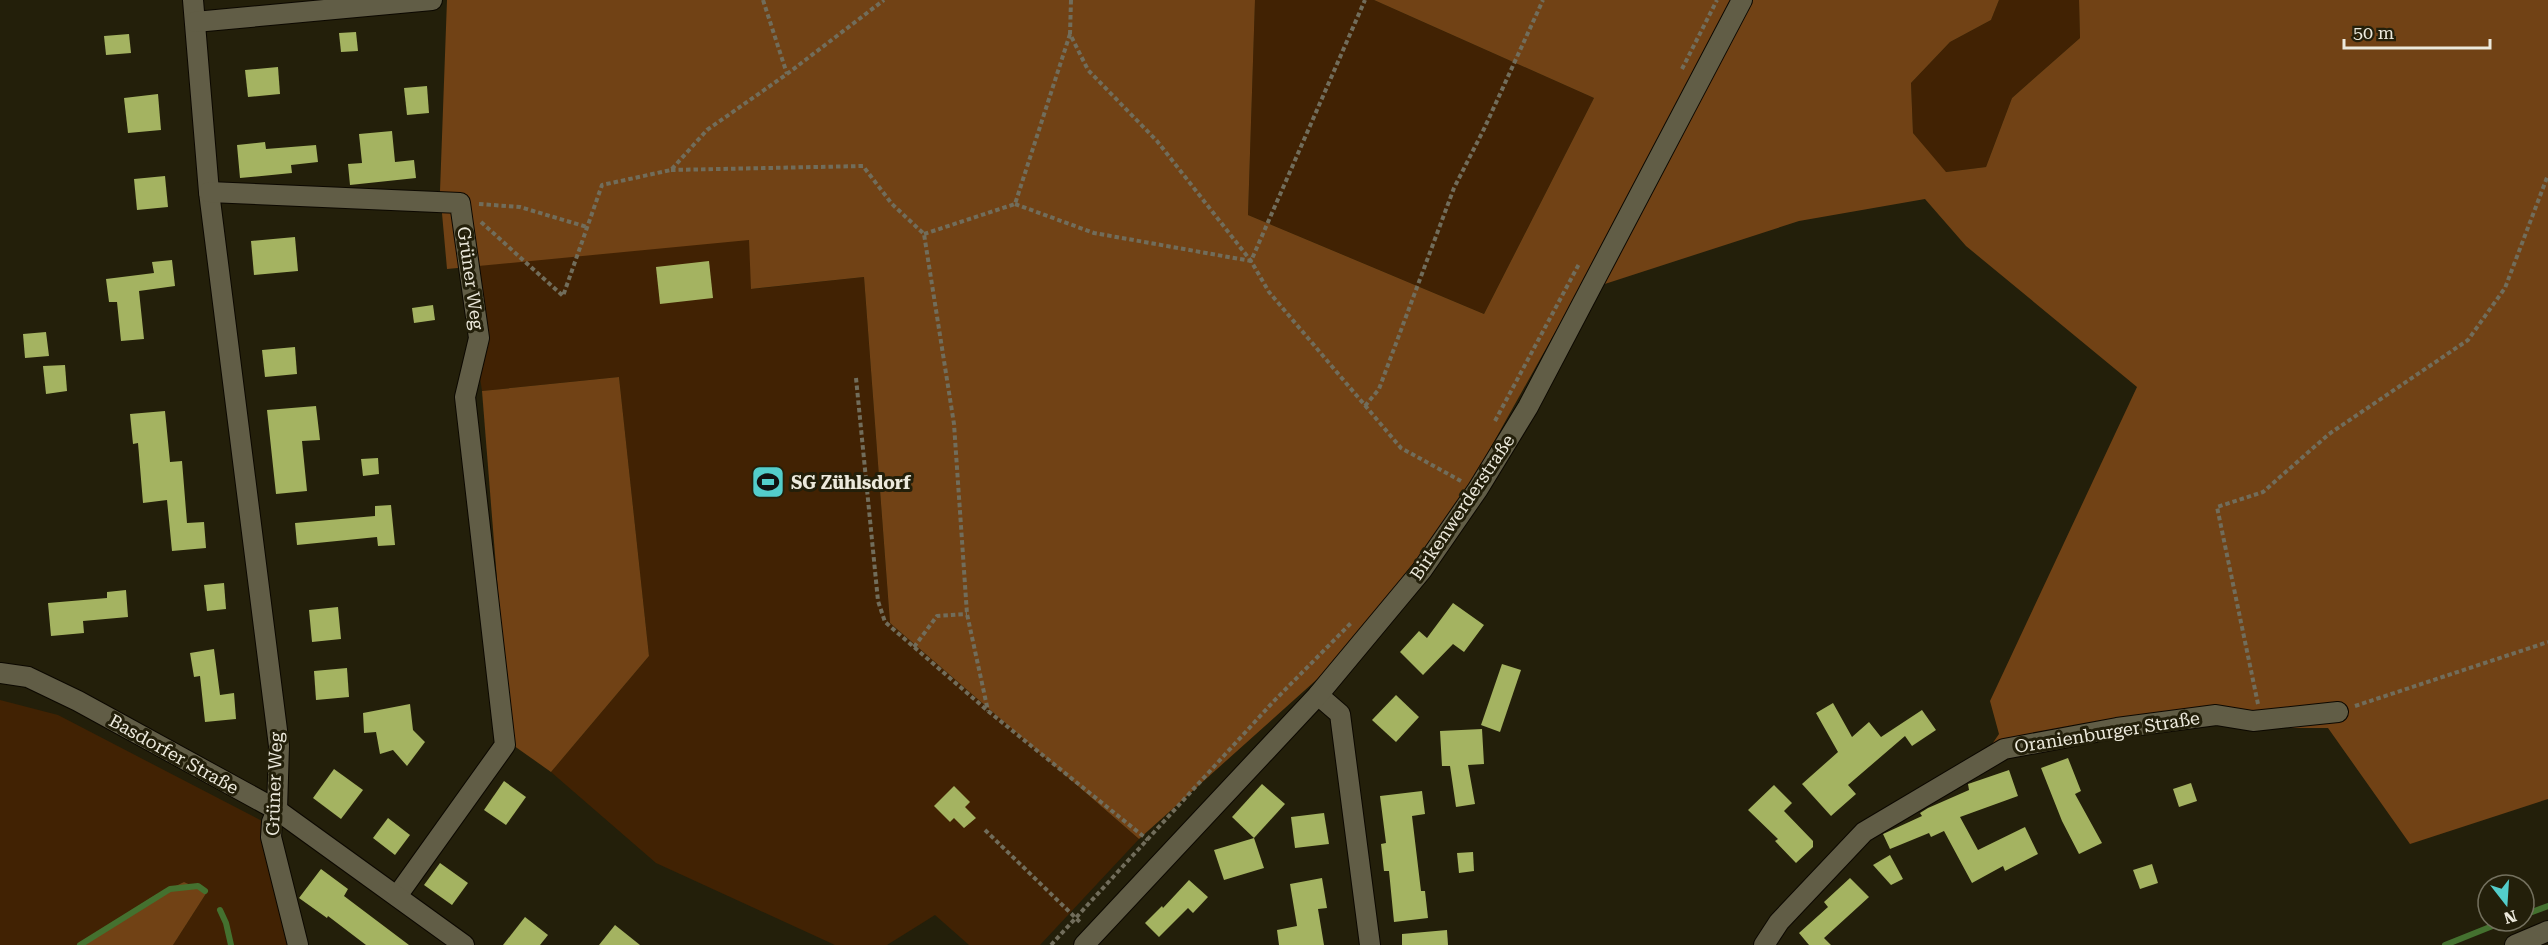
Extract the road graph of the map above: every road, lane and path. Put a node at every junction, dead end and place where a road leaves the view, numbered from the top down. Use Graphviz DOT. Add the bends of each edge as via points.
graph roads {
  1 [pos="193,0"];
  2 [pos="432,0"];
  3 [pos="762,0"];
  4 [pos="884,0"];
  5 [pos="1071,0"];
  6 [pos="1365,0"];
  7 [pos="1543,0"];
  8 [pos="1717,0"];
  9 [pos="1742,0"];
  10 [pos="195,22"];
  11 [pos="1070,34"];
  12 [pos="1680,73"];
  13 [pos="788,74"];
  14 [pos="671,170"];
  15 [pos="2548,175"];
  16 [pos="209,192"];
  17 [pos="460,203"];
  18 [pos="1015,204"];
  19 [pos="587,227"];
  20 [pos="924,234"];
  21 [pos="1251,261"];
  22 [pos="1581,261"];
  23 [pos="856,378"];
  24 [pos="1365,406"];
  25 [pos="1490,429"];
  26 [pos="1468,471"];
  27 [pos="1470,485"];
  28 [pos="1456,490"];
  29 [pos="967,614"];
  30 [pos="1358,615"];
  31 [pos="2548,642"];
  32 [pos="915,647"];
  33 [pos="0,673"];
  34 [pos="1318,695"];
  35 [pos="988,711"];
  36 [pos="2338,712"];
  37 [pos="2261,719"];
  38 [pos="277,810"];
  39 [pos="986,830"];
  40 [pos="1147,839"];
  41 [pos="1167,856"];
  42 [pos="397,896"];
  43 [pos="1075,918"];
  44 [pos="2548,931"];
  45 [pos="1089,940"];
  46 [pos="298,945"];
  47 [pos="464,945"];
  48 [pos="1051,945"];
  49 [pos="1370,945"];
  50 [pos="1764,945"];
  51 [pos="2515,945"];
  1 -- 10 [label="street, Grüner Weg"];
  2 -- 10 [label="street"];
  3 -- 13 [label="path"];
  4 -- 13 [label="path"];
  5 -- 11 [label="path"];
  6 -- 21 [label="path"];
  7 -- 24 [label="path" via="1454,188 1379,389"];
  8 -- 12 [label="path"];
  9 -- 27 [label="street, Birkenwerderstraße" via="1528,407"];
  10 -- 16 [label="street, Grüner Weg"];
  11 -- 18 [label="path"];
  11 -- 21 [label="path" via="1088,69 1157,141"];
  13 -- 14 [label="path" via="707,130"];
  14 -- 19 [label="path" via="602,185"];
  14 -- 20 [label="path" via="862,166 892,204"];
  15 -- 37 [label="path" via="2505,288 2468,340 2329,434 2263,492 2217,507"];
  16 -- 17 [label="street, Grüner Weg"];
  16 -- 38 [label="street, Grüner Weg" via="279,746"];
  17 -- 19 [label="path" via="520,207"];
  17 -- 19 [label="path" via="563,296"];
  17 -- 42 [label="street, Grüner Weg" via="479,338 465,397 505,745"];
  18 -- 20 [label="path"];
  18 -- 21 [label="path" via="1094,233"];
  20 -- 29 [label="path" via="954,424"];
  21 -- 24 [label="path" via="1269,292"];
  22 -- 25 [label="path"];
  23 -- 32 [label="path" via="878,601 885,622"];
  24 -- 27 [label="path" via="1401,448"];
  26 -- 27 [label="path"];
  27 -- 28 [label="path"];
  27 -- 34 [label="street, Birkenwerderstraße" via="1422,570"];
  29 -- 32 [label="path" via="937,616"];
  29 -- 35 [label="path"];
  30 -- 40 [label="path"];
  31 -- 36 [label="path"];
  32 -- 35 [label="path"];
  33 -- 38 [label="street, Basdorfer Straße" via="28,677 78,701"];
  34 -- 41 [label="street, Birkenwerderstraße"];
  34 -- 49 [label="street" via="1340,714"];
  35 -- 40 [label="path"];
  36 -- 37 [label="street, Oranienburger Straße"];
  37 -- 50 [label="street, Oranienburger Straße" via="2216,715 2004,749 1864,832 1779,922"];
  38 -- 42 [label="street, Basdorfer Straße"];
  38 -- 46 [label="street, Grüner Weg" via="271,837"];
  39 -- 43 [label="path"];
  40 -- 41 [label="path"];
  40 -- 43 [label="path"];
  41 -- 45 [label="street, Birkenwerderstraße"];
  42 -- 47 [label="street, Basdorfer Straße"];
  43 -- 45 [label="path"];
  43 -- 48 [label="path"];
  44 -- 51 [label="street"];
}
